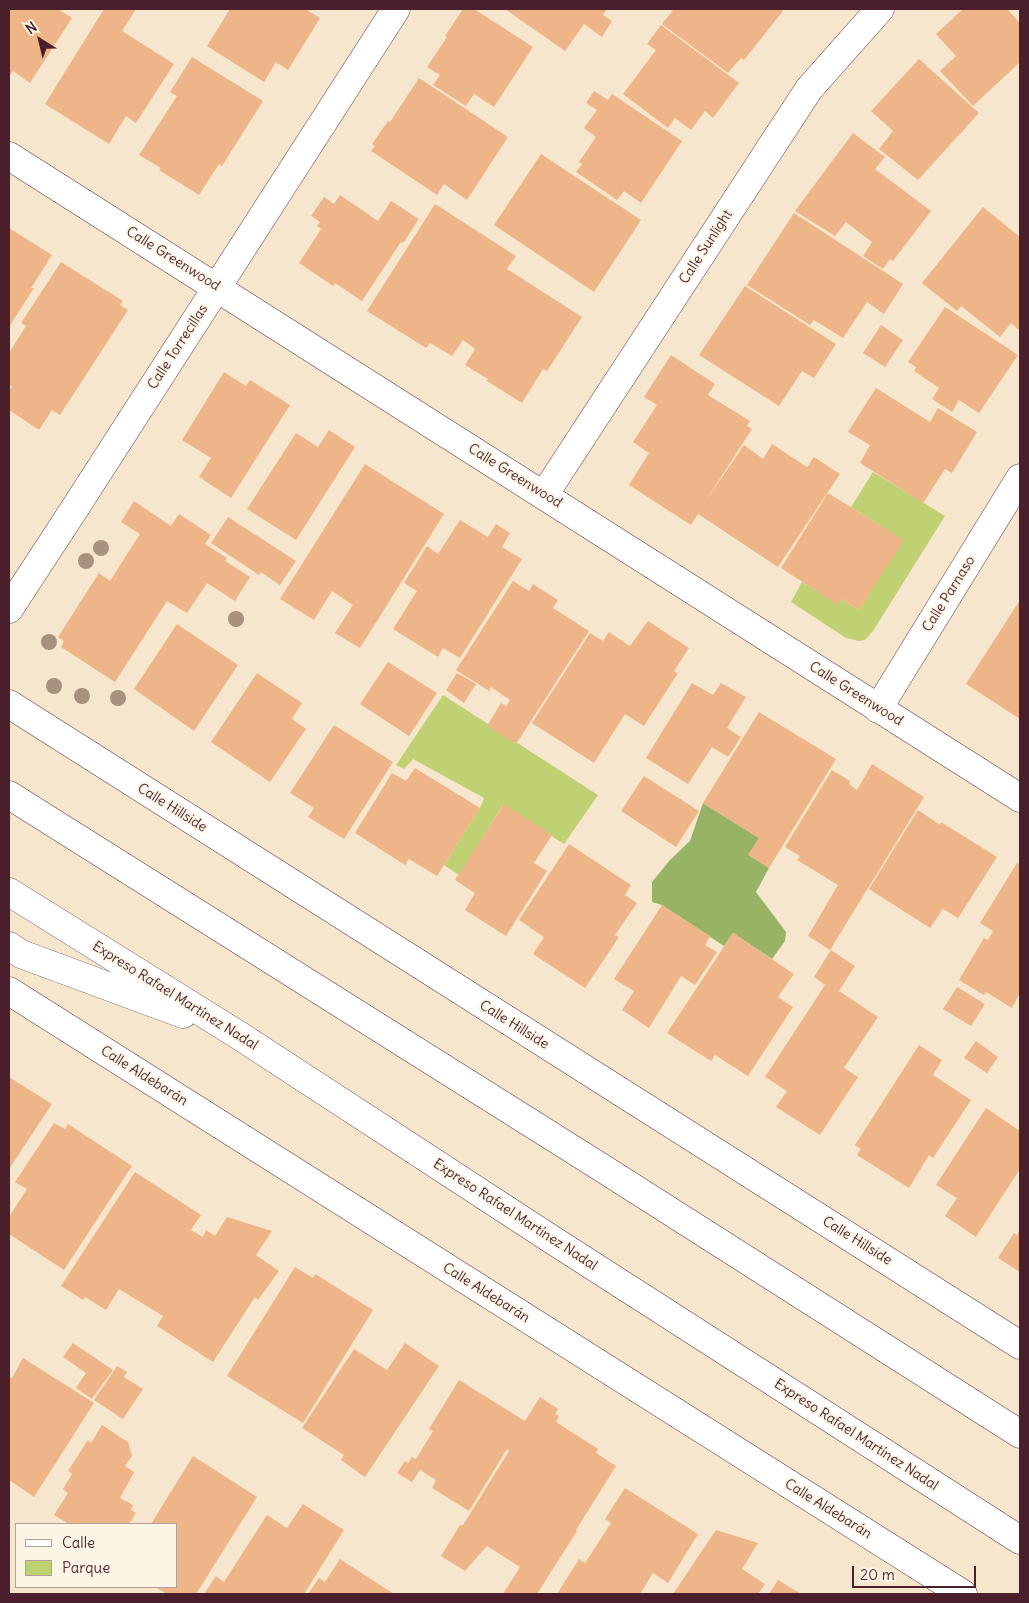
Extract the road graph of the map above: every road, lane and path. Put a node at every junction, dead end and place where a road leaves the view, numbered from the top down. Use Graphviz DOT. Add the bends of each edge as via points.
graph roads {
  1 [pos="396,9"];
  2 [pos="880,9"];
  3 [pos="9,156"];
  4 [pos="217,287"];
  5 [pos="1020,478"];
  6 [pos="544,495"];
  7 [pos="9,609"];
  8 [pos="9,704"];
  9 [pos="878,709"];
  10 [pos="9,795"];
  11 [pos="1020,798"];
  12 [pos="9,892"];
  13 [pos="9,946"];
  14 [pos="9,991"];
  15 [pos="240,1036"];
  16 [pos="1020,1345"];
  17 [pos="1020,1434"];
  18 [pos="1020,1540"];
  19 [pos="963,1594"];
  1 -- 4 [label="main road, Calle Torrecillas"];
  2 -- 6 [label="main road, Calle Sunlight" via="808,89"];
  3 -- 4 [label="main road, Calle Greenwood"];
  4 -- 6 [label="main road, Calle Greenwood"];
  4 -- 7 [label="main road, Calle Torrecillas"];
  5 -- 9 [label="main road, Calle Parnaso"];
  6 -- 9 [label="main road, Calle Greenwood"];
  8 -- 16 [label="main road, Calle Hillside"];
  9 -- 11 [label="main road, Calle Greenwood"];
  10 -- 17 [label="main road"];
  12 -- 15 [label="main road, Expreso Rafael Martínez Nadal"];
  13 -- 15 [label="main road" via="21,954"];
  14 -- 19 [label="main road, Calle Aldebarán"];
  15 -- 18 [label="main road, Expreso Rafael Martínez Nadal"];
}
